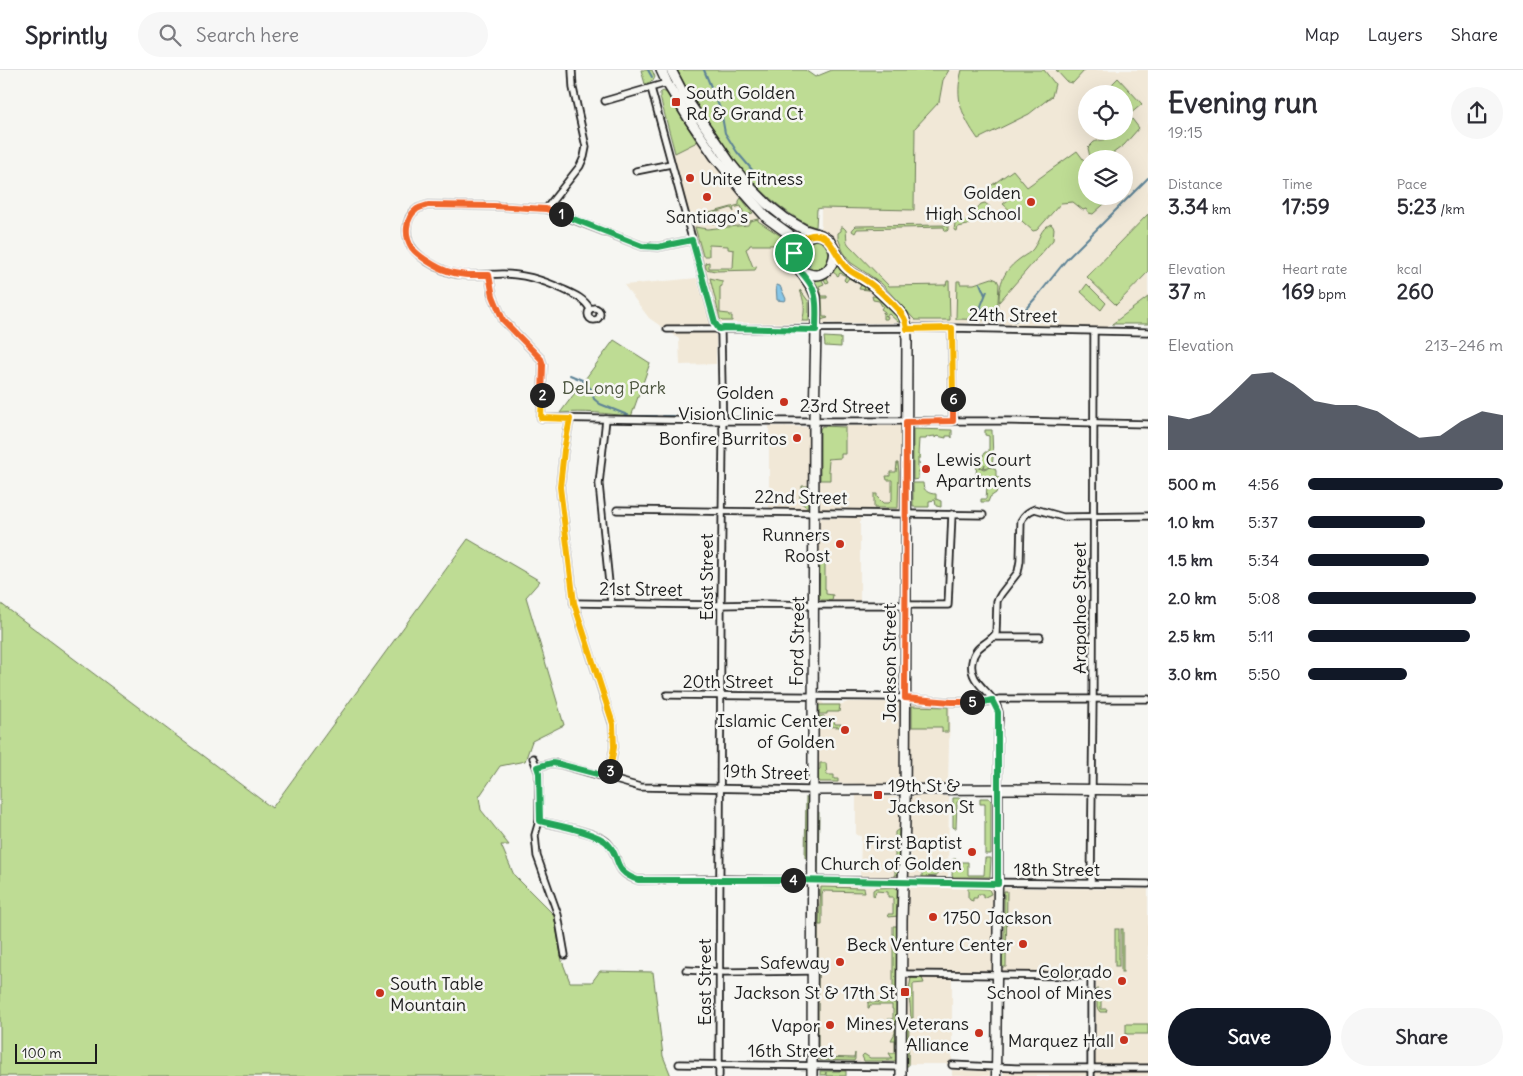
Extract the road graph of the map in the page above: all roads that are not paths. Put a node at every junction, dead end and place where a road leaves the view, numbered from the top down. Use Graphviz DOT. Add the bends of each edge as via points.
graph roads {
  1 [pos="572,70"];
  2 [pos="661,70"];
  3 [pos="671,77"];
  4 [pos="651,88"];
  5 [pos="605,101"];
  6 [pos="671,164"];
  7 [pos="636,171"];
  8 [pos="546,209"];
  9 [pos="816,234"];
  10 [pos="692,240"];
  11 [pos="834,251"];
  12 [pos="794,253"];
  13 [pos="800,270"];
  14 [pos="489,275"];
  15 [pos="590,309"];
  16 [pos="952,328"];
  17 [pos="667,329"];
  18 [pos="719,329"];
  19 [pos="907,329"];
  20 [pos="816,330"];
  21 [pos="1094,332"];
  22 [pos="1148,332"];
  23 [pos="570,419"];
  24 [pos="606,419"];
  25 [pos="814,420"];
  26 [pos="723,421"];
  27 [pos="953,421"];
  28 [pos="906,422"];
  29 [pos="1094,424"];
  30 [pos="1148,424"];
  31 [pos="618,510"];
  32 [pos="721,511"];
  33 [pos="814,513"];
  34 [pos="906,514"];
  35 [pos="952,514"];
  36 [pos="983,515"];
  37 [pos="1094,516"];
  38 [pos="1148,516"];
  39 [pos="574,603"];
  40 [pos="611,603"];
  41 [pos="721,605"];
  42 [pos="814,606"];
  43 [pos="905,606"];
  44 [pos="1040,636"];
  45 [pos="993,637"];
  46 [pos="667,695"];
  47 [pos="721,695"];
  48 [pos="813,696"];
  49 [pos="905,698"];
  50 [pos="1093,698"];
  51 [pos="1148,699"];
  52 [pos="992,700"];
  53 [pos="532,758"];
  54 [pos="537,767"];
  55 [pos="609,777"];
  56 [pos="720,787"];
  57 [pos="812,790"];
  58 [pos="905,790"];
  59 [pos="998,790"];
  60 [pos="1148,790"];
  61 [pos="1092,792"];
  62 [pos="1148,796"];
  63 [pos="540,821"];
  64 [pos="720,879"];
  65 [pos="813,880"];
  66 [pos="904,882"];
  67 [pos="998,884"];
  68 [pos="1091,884"];
  69 [pos="1148,884"];
  70 [pos="564,955"];
  71 [pos="686,970"];
  72 [pos="812,971"];
  73 [pos="719,972"];
  74 [pos="902,974"];
  75 [pos="997,976"];
  76 [pos="679,1064"];
  77 [pos="720,1065"];
  78 [pos="952,1065"];
  79 [pos="812,1066"];
  80 [pos="996,1067"];
  81 [pos="1091,1068"];
  82 [pos="1148,1068"];
  83 [pos="901,1071"];
  84 [pos="720,1076"];
  85 [pos="812,1076"];
  86 [pos="996,1076"];
  87 [pos="1091,1076"];
  1 -- 8 [label="street" via="586,147 580,166"];
  2 -- 3 [label="main road"];
  3 -- 4 [label="street"];
  3 -- 9 [label="main road" via="754,192 786,219"];
  3 -- 12 [label="main road" via="700,135 767,218 789,234"];
  4 -- 5 [label="street"];
  4 -- 6 [label="street, East Street"];
  6 -- 7 [label="street"];
  6 -- 10 [label="street, East Street"];
  8 -- 10 [label="street" via="642,246 658,247"];
  8 -- 14 [label="street" via="428,205 411,215 407,236 413,249 422,257 446,271"];
  9 -- 11 [label="main road" via="829,240"];
  9 -- 12 [label="main road" via="799,243"];
  10 -- 18 [label="street, East Street"];
  11 -- 13 [label="main road" via="832,265 823,273 811,275"];
  11 -- 19 [label="main road, Jackson Street" via="844,266 872,284 899,311"];
  12 -- 13 [label="main road" via="794,262"];
  13 -- 20 [label="main road, Ford Street" via="816,297"];
  14 -- 15 [label="street" via="530,276 578,296"];
  14 -- 23 [label="street, 23rd Street" via="503,320 541,359 541,418"];
  16 -- 19 [label="street, 24th Street"];
  16 -- 21 [label="street, 24th Street"];
  16 -- 27 [label="street"];
  17 -- 18 [label="street, 24th Street"];
  18 -- 20 [label="street, 24th Street"];
  18 -- 26 [label="street, East Street"];
  19 -- 20 [label="street, 24th Street"];
  19 -- 28 [label="main road, Jackson Street"];
  20 -- 25 [label="main road, Ford Street"];
  21 -- 22 [label="street, 24th Street"];
  21 -- 29 [label="street, Arapahoe Street"];
  23 -- 24 [label="street, 23rd Street"];
  23 -- 39 [label="street" via="560,487"];
  24 -- 26 [label="street, 23rd Street"];
  24 -- 40 [label="street" via="599,484"];
  25 -- 26 [label="street, 23rd Street"];
  25 -- 28 [label="street, 23rd Street"];
  25 -- 33 [label="main road, Ford Street"];
  26 -- 32 [label="street, East Street"];
  27 -- 28 [label="street, 23rd Street"];
  27 -- 29 [label="street, 23rd Street"];
  28 -- 34 [label="main road, Jackson Street"];
  29 -- 30 [label="street, 23rd Street"];
  29 -- 37 [label="street, Arapahoe Street"];
  31 -- 32 [label="street, 22nd Street"];
  32 -- 33 [label="street, 22nd Street"];
  32 -- 41 [label="street, East Street"];
  33 -- 34 [label="street, 22nd Street"];
  33 -- 42 [label="main road, Ford Street"];
  34 -- 35 [label="street, 22nd Street"];
  34 -- 43 [label="main road, Jackson Street"];
  35 -- 36 [label="street, 22nd Street"];
  35 -- 43 [label="street, 21st Street" via="948,605"];
  37 -- 38 [label="street"];
  37 -- 45 [label="street" via="1063,517 1035,509 1026,514 1021,521 1018,572 997,601 997,628"];
  37 -- 50 [label="street, Arapahoe Street"];
  39 -- 40 [label="street, 21st Street"];
  39 -- 55 [label="street" via="613,724 614,747"];
  40 -- 41 [label="street, 21st Street"];
  41 -- 42 [label="street, 21st Street"];
  41 -- 47 [label="street, East Street"];
  42 -- 43 [label="street, 21st Street"];
  42 -- 48 [label="main road, Ford Street"];
  43 -- 49 [label="main road, Jackson Street"];
  44 -- 45 [label="street"];
  45 -- 52 [label="street" via="976,650 971,664 972,674"];
  46 -- 47 [label="street, 20th Street"];
  47 -- 48 [label="street, 20th Street"];
  47 -- 56 [label="street, East Street"];
  48 -- 49 [label="street, 20th Street"];
  48 -- 57 [label="main road, Ford Street"];
  49 -- 52 [label="street, 20th Street" via="951,702"];
  49 -- 58 [label="main road, Jackson Street"];
  50 -- 51 [label="street, 20th Street"];
  50 -- 52 [label="street, 20th Street"];
  50 -- 61 [label="street, Arapahoe Street"];
  52 -- 59 [label="street" via="998,712"];
  53 -- 54 [label="street"];
  54 -- 55 [label="street, 19th Street" via="552,763"];
  54 -- 63 [label="street"];
  55 -- 56 [label="street, 19th Street" via="640,787"];
  56 -- 57 [label="street, 19th Street"];
  56 -- 64 [label="street, East Street"];
  57 -- 58 [label="main road, 19th Street"];
  57 -- 65 [label="main road, Ford Street"];
  58 -- 59 [label="main road, 19th Street"];
  58 -- 66 [label="main road, Jackson Street"];
  59 -- 61 [label="main road, 19th Street" via="1010,794"];
  59 -- 67 [label="street"];
  60 -- 61 [label="main road, 19th Street"];
  61 -- 62 [label="main road, 19th Street"];
  61 -- 68 [label="street, Arapahoe Street"];
  63 -- 64 [label="street, 18th Street" via="603,840 622,871 638,880"];
  63 -- 70 [label="street" via="535,835 537,856 558,915"];
  64 -- 65 [label="street, 18th Street"];
  64 -- 73 [label="street, East Street"];
  65 -- 66 [label="street, 18th Street"];
  65 -- 72 [label="main road, Ford Street"];
  66 -- 67 [label="street, 18th Street"];
  66 -- 74 [label="main road, Jackson Street"];
  67 -- 68 [label="street, 18th Street"];
  67 -- 75 [label="street"];
  68 -- 69 [label="street, 18th Street"];
  71 -- 73 [label="street"];
  72 -- 73 [label="street"];
  72 -- 79 [label="main road, Ford Street"];
  73 -- 77 [label="street, East Street"];
  74 -- 75 [label="street"];
  74 -- 83 [label="main road, Jackson Street"];
  75 -- 80 [label="street"];
  75 -- 81 [label="street" via="1091,976"];
  76 -- 77 [label="street, 16th Street"];
  77 -- 79 [label="street, 16th Street"];
  77 -- 84 [label="street, East Street"];
  78 -- 80 [label="street"];
  79 -- 83 [label="street, 16th Street"];
  79 -- 85 [label="main road, Ford Street"];
  80 -- 81 [label="street"];
  80 -- 86 [label="street"];
  81 -- 82 [label="street"];
  81 -- 87 [label="street"];
}
